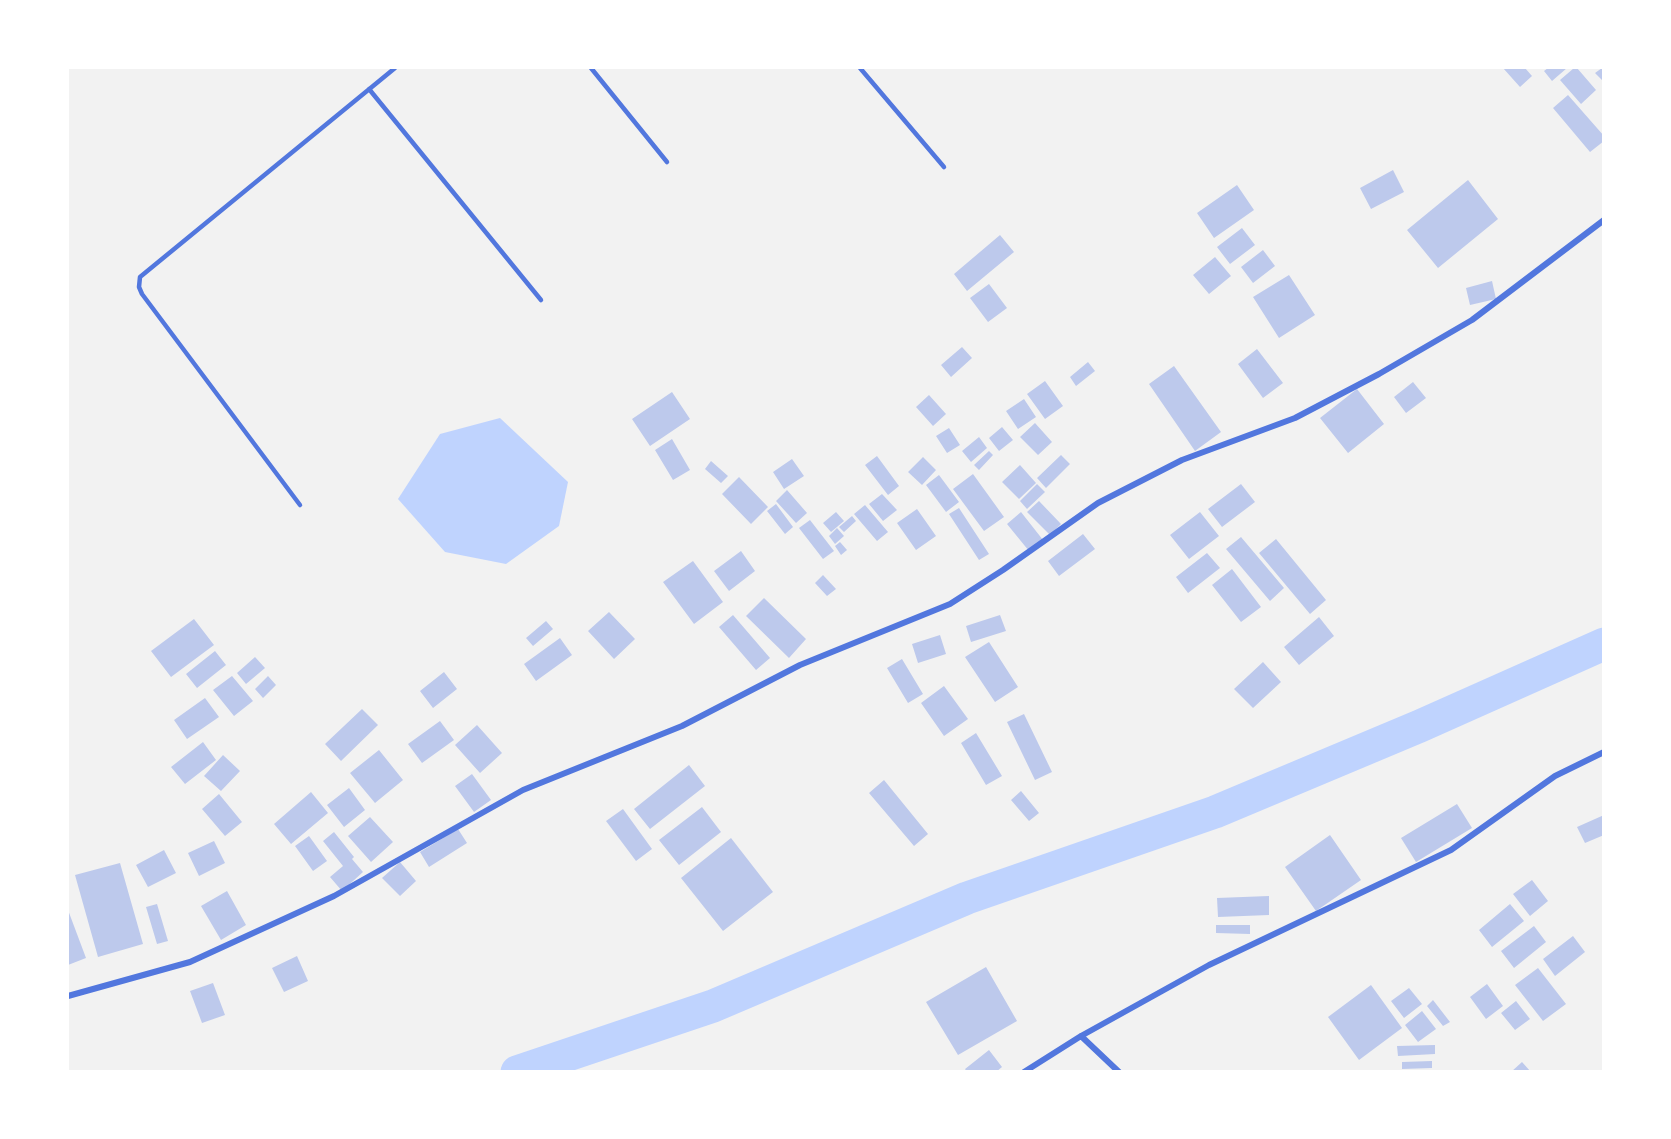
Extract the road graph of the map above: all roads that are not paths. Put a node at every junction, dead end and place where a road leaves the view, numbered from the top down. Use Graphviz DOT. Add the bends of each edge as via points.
graph roads {
  1 [pos="395,68"];
  2 [pos="591,68"];
  3 [pos="860,68"];
  4 [pos="369,89"];
  5 [pos="667,162"];
  6 [pos="944,167"];
  7 [pos="1604,220"];
  8 [pos="541,300"];
  9 [pos="300,505"];
  10 [pos="1604,752"];
  11 [pos="68,996"];
  12 [pos="1080,1036"];
  13 [pos="1024,1071"];
  14 [pos="1119,1071"];
  1 -- 4 [label="lane"];
  2 -- 5 [label="lane"];
  3 -- 6 [label="lane"];
  4 -- 8 [label="lane"];
  4 -- 9 [label="lane" via="140,277 142,294"];
  7 -- 11 [label="street" via="1461,326 1295,418 1182,460 1098,503 950,604 800,665 682,726 523,790 334,896 190,962"];
  10 -- 12 [label="street" via="1555,776 1451,850 1209,965"];
  12 -- 13 [label="street"];
  12 -- 14 [label="street"];
}
